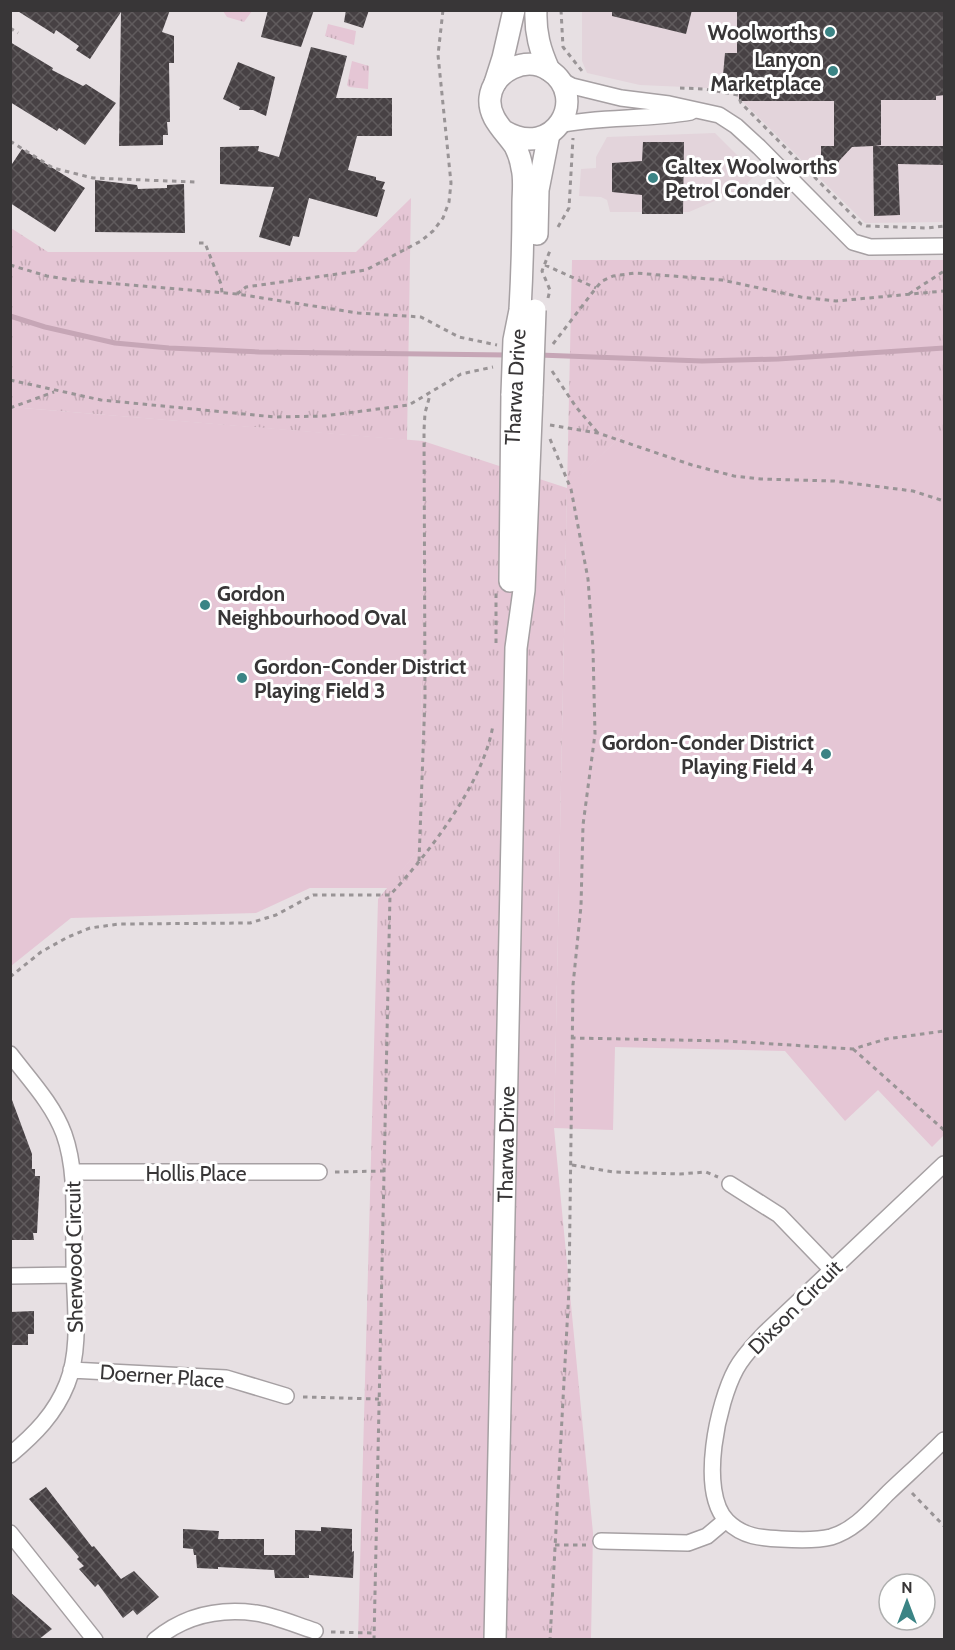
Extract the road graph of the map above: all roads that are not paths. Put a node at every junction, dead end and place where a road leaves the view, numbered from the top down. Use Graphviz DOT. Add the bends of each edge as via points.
graph roads {
  1 [pos="514,10"];
  2 [pos="536,10"];
  3 [pos="554,75"];
  4 [pos="494,86"];
  5 [pos="700,111"];
  6 [pos="554,130"];
  7 [pos="504,131"];
  8 [pos="945,246"];
  9 [pos="534,307"];
  10 [pos="10,1054"];
  11 [pos="945,1164"];
  12 [pos="73,1172"];
  13 [pos="319,1172"];
  14 [pos="730,1184"];
  15 [pos="831,1270"];
  16 [pos="74,1275"];
  17 [pos="10,1276"];
  18 [pos="71,1370"];
  19 [pos="286,1396"];
  20 [pos="945,1440"];
  21 [pos="10,1455"];
  22 [pos="726,1520"];
  23 [pos="10,1533"];
  24 [pos="601,1541"];
  25 [pos="315,1631"];
  26 [pos="95,1640"];
  27 [pos="155,1640"];
  28 [pos="495,1640"];
  1 -- 4 [label="main road"];
  2 -- 3 [label="main road" via="539,50"];
  3 -- 4 [label="main road" via="537,65 524,64 501,75"];
  3 -- 5 [label="street" via="572,86 612,96"];
  3 -- 6 [label="main road" via="565,91 567,103"];
  4 -- 7 [label="main road" via="491,111"];
  5 -- 6 [label="street" via="585,120"];
  5 -- 8 [label="street" via="719,115 736,126 853,242 870,247"];
  6 -- 7 [label="main road" via="538,139 526,140"];
  6 -- 9 [label="main road, Tharwa Drive" via="538,190"];
  7 -- 9 [label="main road, Tharwa Drive" via="516,148 523,170 523,259"];
  9 -- 28 [label="main road, Tharwa Drive, bridge" via="522,394 524,590 506,648"];
  10 -- 12 [label="street, Sherwood Circuit" via="45,1100 64,1134"];
  11 -- 15 [label="street, Dixson Circuit"];
  12 -- 13 [label="street, Hollis Place"];
  12 -- 16 [label="street, Sherwood Circuit"];
  14 -- 15 [label="street" via="779,1215"];
  15 -- 22 [label="street, Dixson Circuit" via="744,1356 723,1398 714,1446 714,1492"];
  16 -- 17 [label="street"];
  16 -- 18 [label="street, Sherwood Circuit" via="75,1342"];
  18 -- 19 [label="street, Doerner Place" via="226,1378"];
  18 -- 21 [label="street, Sherwood Circuit" via="54,1410 37,1432"];
  20 -- 22 [label="street" via="854,1526 831,1537 757,1538"];
  22 -- 24 [label="street" via="707,1536 688,1543"];
  23 -- 26 [label="street"];
  25 -- 27 [label="street" via="258,1613 225,1611 197,1616"];
}
